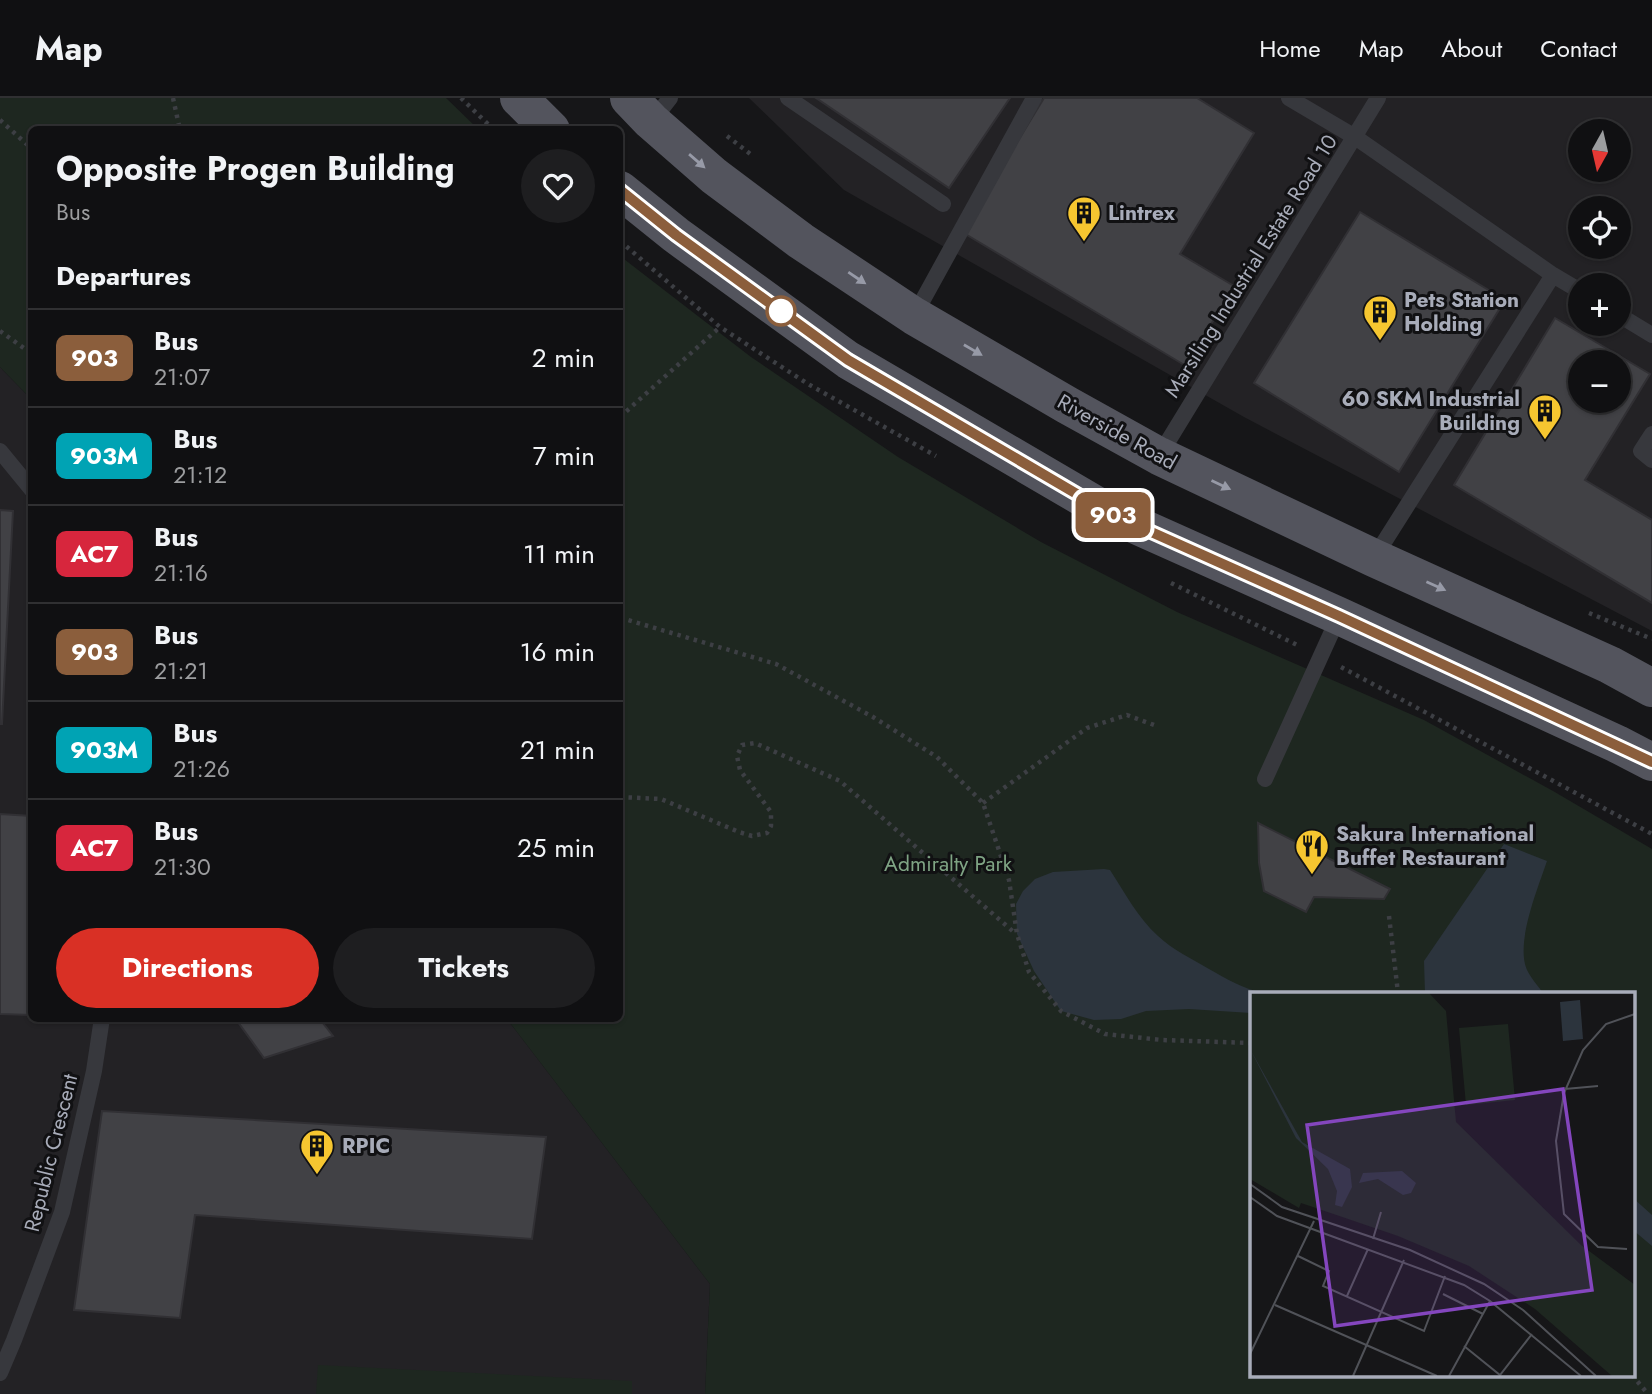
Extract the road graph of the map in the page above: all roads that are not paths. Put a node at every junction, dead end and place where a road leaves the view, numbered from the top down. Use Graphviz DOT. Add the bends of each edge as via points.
graph roads {
  1 [pos="519,98"];
  2 [pos="788,98"];
  3 [pos="1034,98"];
  4 [pos="1289,98"];
  5 [pos="1378,98"];
  6 [pos="650,106"];
  7 [pos="547,126"];
  8 [pos="1355,137"];
  9 [pos="623,192"];
  10 [pos="943,204"];
  11 [pos="1553,275"];
  12 [pos="1568,284"];
  13 [pos="914,316"];
  14 [pos="1631,322"];
  15 [pos="1652,335"];
  16 [pos="1652,434"];
  17 [pos="0,451"];
  18 [pos="1159,456"];
  19 [pos="1652,460"];
  20 [pos="28,485"];
  21 [pos="1374,558"];
  22 [pos="1339,616"];
  23 [pos="1652,688"];
  24 [pos="1652,762"];
  25 [pos="1265,779"];
  26 [pos="101,1022"];
  27 [pos="0,1373"];
  1 -- 7 [label="main road"];
  2 -- 10 [label="lane"];
  3 -- 13 [label="lane"];
  4 -- 8 [label="lane"];
  5 -- 8 [label="lane, Marsiling Industrial Estate Road 10"];
  6 -- 13 [label="main road, Riverside Road, one-way" via="714,176"];
  8 -- 11 [label="lane"];
  8 -- 18 [label="lane, Marsiling Industrial Estate Road 10"];
  9 -- 22 [label="main road" via="848,360 944,417 1111,514"];
  11 -- 12 [label="lane"];
  11 -- 21 [label="lane"];
  13 -- 18 [label="main road, Riverside Road, one-way"];
  14 -- 15 [label="lane"];
  16 -- 19 [label="lane" via="1641,452"];
  17 -- 20 [label="lane"];
  18 -- 21 [label="main road, Riverside Road, one-way"];
  21 -- 23 [label="main road, Riverside Road, one-way"];
  22 -- 24 [label="main road"];
  22 -- 25 [label="lane"];
  26 -- 27 [label="lane, Republic Crescent" via="62,1212"];
}
